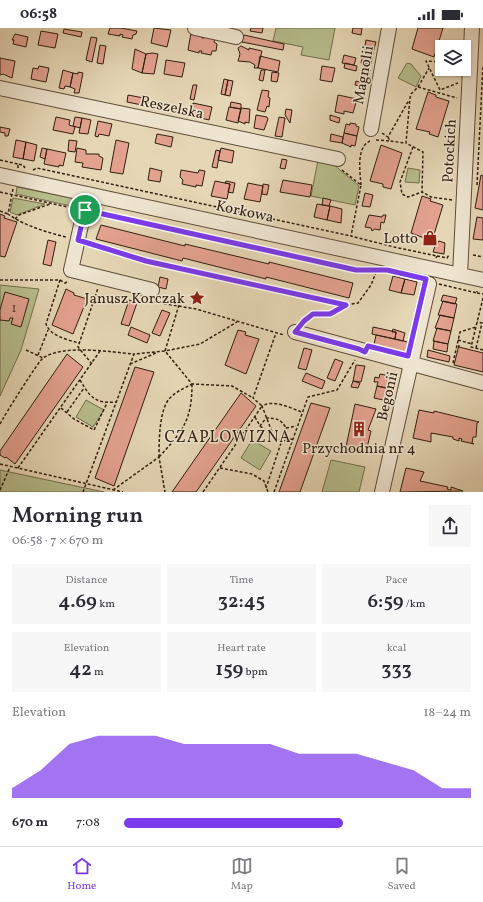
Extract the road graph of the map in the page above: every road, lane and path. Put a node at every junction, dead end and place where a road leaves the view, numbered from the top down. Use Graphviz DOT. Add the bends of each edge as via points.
graph roads {
  1 [pos="195,28"];
  2 [pos="389,28"];
  3 [pos="472,28"];
  4 [pos="236,37"];
  5 [pos="435,62"];
  6 [pos="429,68"];
  7 [pos="458,83"];
  8 [pos="418,87"];
  9 [pos="0,88"];
  10 [pos="440,92"];
  11 [pos="410,98"];
  12 [pos="457,98"];
  13 [pos="371,129"];
  14 [pos="388,137"];
  15 [pos="390,141"];
  16 [pos="406,143"];
  17 [pos="413,146"];
  18 [pos="338,159"];
  19 [pos="0,160"];
  20 [pos="18,164"];
  21 [pos="26,169"];
  22 [pos="31,170"];
  23 [pos="0,175"];
  24 [pos="15,179"];
  25 [pos="361,185"];
  26 [pos="0,192"];
  27 [pos="422,192"];
  28 [pos="88,194"];
  29 [pos="13,195"];
  30 [pos="464,202"];
  31 [pos="51,203"];
  32 [pos="85,210"];
  33 [pos="0,211"];
  34 [pos="8,214"];
  35 [pos="15,219"];
  36 [pos="351,236"];
  37 [pos="78,240"];
  38 [pos="469,254"];
  39 [pos="483,257"];
  40 [pos="378,270"];
  41 [pos="382,270"];
  42 [pos="434,270"];
  43 [pos="460,275"];
  44 [pos="0,280"];
  45 [pos="429,284"];
  46 [pos="480,287"];
  47 [pos="98,288"];
  48 [pos="152,290"];
  49 [pos="483,294"];
  50 [pos="483,298"];
  51 [pos="179,305"];
  52 [pos="346,305"];
  53 [pos="213,314"];
  54 [pos="238,322"];
  55 [pos="477,322"];
  56 [pos="476,327"];
  57 [pos="48,330"];
  58 [pos="295,332"];
  59 [pos="276,333"];
  60 [pos="473,337"];
  61 [pos="479,338"];
  62 [pos="482,338"];
  63 [pos="458,340"];
  64 [pos="79,343"];
  65 [pos="472,344"];
  66 [pos="476,348"];
  67 [pos="79,349"];
  68 [pos="26,350"];
  69 [pos="483,350"];
  70 [pos="100,351"];
  71 [pos="165,351"];
  72 [pos="158,352"];
  73 [pos="134,354"];
  74 [pos="38,355"];
  75 [pos="43,358"];
  76 [pos="356,358"];
  77 [pos="92,364"];
  78 [pos="130,364"];
  79 [pos="411,365"];
  80 [pos="452,366"];
  81 [pos="80,380"];
  82 [pos="483,383"];
  83 [pos="192,384"];
  84 [pos="85,387"];
  85 [pos="253,398"];
  86 [pos="116,402"];
  87 [pos="107,403"];
  88 [pos="262,406"];
  89 [pos="61,407"];
  90 [pos="67,412"];
  91 [pos="302,412"];
  92 [pos="255,417"];
  93 [pos="266,418"];
  94 [pos="0,424"];
  95 [pos="260,426"];
  96 [pos="297,426"];
  97 [pos="286,428"];
  98 [pos="274,437"];
  99 [pos="292,439"];
  100 [pos="283,441"];
  101 [pos="159,457"];
  102 [pos="0,464"];
  103 [pos="10,466"];
  104 [pos="18,468"];
  105 [pos="220,468"];
  106 [pos="87,483"];
  107 [pos="266,488"];
  108 [pos="0,490"];
  109 [pos="112,490"];
  110 [pos="118,491"];
  111 [pos="83,492"];
  112 [pos="123,492"];
  113 [pos="164,492"];
  114 [pos="203,492"];
  115 [pos="268,492"];
  116 [pos="274,492"];
  117 [pos="382,492"];
  1 -- 4 [label="street"];
  2 -- 13 [label="street, Magnolii"];
  3 -- 30 [label="street, Potockich"];
  5 -- 6 [label="path" via="426,61"];
  6 -- 8 [label="path"];
  6 -- 10 [label="path"];
  7 -- 10 [label="path"];
  8 -- 10 [label="path"];
  8 -- 11 [label="path"];
  9 -- 18 [label="street, Reszelska"];
  10 -- 12 [label="path"];
  11 -- 14 [label="path"];
  11 -- 16 [label="path"];
  13 -- 14 [label="path"];
  14 -- 15 [label="path"];
  15 -- 16 [label="path"];
  15 -- 25 [label="path" via="373,140 364,145 360,166"];
  16 -- 17 [label="path"];
  17 -- 27 [label="path" via="423,152"];
  17 -- 27 [label="path" via="400,187 402,194 408,196"];
  18 -- 25 [label="path" via="337,166"];
  19 -- 20 [label="path"];
  20 -- 21 [label="path"];
  20 -- 24 [label="path"];
  22 -- 36 [label="path" via="37,168"];
  23 -- 24 [label="street, Korkowa"];
  24 -- 28 [label="street, Korkowa"];
  24 -- 29 [label="path"];
  25 -- 36 [label="path"];
  26 -- 29 [label="path"];
  27 -- 30 [label="path" via="431,197"];
  28 -- 32 [label="street"];
  28 -- 42 [label="street, Korkowa"];
  29 -- 31 [label="path"];
  29 -- 34 [label="path"];
  30 -- 43 [label="street, Potockich"];
  31 -- 32 [label="path"];
  31 -- 35 [label="path"];
  32 -- 37 [label="street"];
  32 -- 40 [label="path" via="356,270"];
  33 -- 34 [label="path"];
  34 -- 35 [label="path"];
  35 -- 37 [label="path" via="44,231"];
  36 -- 42 [label="path" via="437,256"];
  37 -- 48 [label="street" via="71,270"];
  37 -- 52 [label="path" via="146,261"];
  38 -- 39 [label="path"];
  40 -- 41 [label="path"];
  40 -- 52 [label="path" via="358,303"];
  42 -- 43 [label="street, Korkowa"];
  43 -- 46 [label="street, Korkowa"];
  44 -- 57 [label="path" via="60,280 46,320"];
  45 -- 79 [label="street, Begonii"];
  46 -- 49 [label="path"];
  47 -- 64 [label="path"];
  50 -- 55 [label="path"];
  51 -- 71 [label="path"];
  52 -- 58 [label="path" via="330,314 313,314"];
  53 -- 54 [label="path"];
  54 -- 59 [label="path"];
  54 -- 71 [label="path" via="200,344"];
  55 -- 56 [label="path"];
  55 -- 61 [label="path" via="482,323"];
  56 -- 60 [label="path"];
  56 -- 63 [label="path" via="460,332"];
  57 -- 64 [label="path"];
  57 -- 74 [label="path"];
  58 -- 59 [label="path" via="291,338"];
  58 -- 79 [label="street"];
  59 -- 85 [label="path"];
  60 -- 61 [label="path"];
  60 -- 65 [label="path"];
  61 -- 62 [label="path"];
  61 -- 66 [label="path"];
  63 -- 65 [label="path"];
  63 -- 80 [label="path"];
  64 -- 67 [label="path"];
  65 -- 66 [label="path" via="471,347"];
  66 -- 69 [label="path"];
  67 -- 70 [label="path"];
  67 -- 75 [label="path"];
  67 -- 77 [label="path"];
  68 -- 74 [label="path"];
  70 -- 73 [label="path"];
  70 -- 77 [label="path"];
  71 -- 72 [label="path"];
  71 -- 83 [label="path"];
  72 -- 73 [label="path"];
  72 -- 78 [label="path"];
  73 -- 78 [label="path"];
  74 -- 75 [label="path"];
  75 -- 94 [label="path"];
  76 -- 91 [label="path" via="337,390 308,396"];
  77 -- 81 [label="path"];
  78 -- 86 [label="path"];
  79 -- 82 [label="street"];
  79 -- 117 [label="street, Begonii"];
  81 -- 84 [label="path"];
  81 -- 89 [label="path"];
  83 -- 85 [label="path" via="232,386"];
  83 -- 101 [label="path" via="192,403 187,420 177,438"];
  83 -- 101 [label="path" via="167,400 163,411"];
  84 -- 87 [label="path" via="96,400"];
  84 -- 90 [label="path"];
  85 -- 88 [label="path"];
  86 -- 87 [label="path"];
  86 -- 106 [label="path"];
  87 -- 90 [label="path" via="94,430"];
  88 -- 91 [label="path" via="266,403 279,404"];
  88 -- 92 [label="path"];
  88 -- 93 [label="path"];
  89 -- 90 [label="path"];
  89 -- 104 [label="path"];
  91 -- 96 [label="path"];
  92 -- 95 [label="path"];
  92 -- 105 [label="path"];
  93 -- 95 [label="path"];
  93 -- 97 [label="path" via="282,421"];
  93 -- 98 [label="path"];
  95 -- 98 [label="path"];
  96 -- 97 [label="path"];
  96 -- 99 [label="path"];
  97 -- 100 [label="path"];
  98 -- 100 [label="path"];
  99 -- 100 [label="path"];
  99 -- 116 [label="path"];
  100 -- 107 [label="path"];
  101 -- 109 [label="path"];
  101 -- 113 [label="path"];
  102 -- 103 [label="path"];
  103 -- 104 [label="path"];
  103 -- 108 [label="path"];
  104 -- 106 [label="path"];
  105 -- 107 [label="path" via="252,474 264,481"];
  105 -- 114 [label="path"];
  106 -- 109 [label="path"];
  106 -- 111 [label="path"];
  107 -- 115 [label="path"];
  109 -- 110 [label="path"];
  110 -- 112 [label="path"];
}
